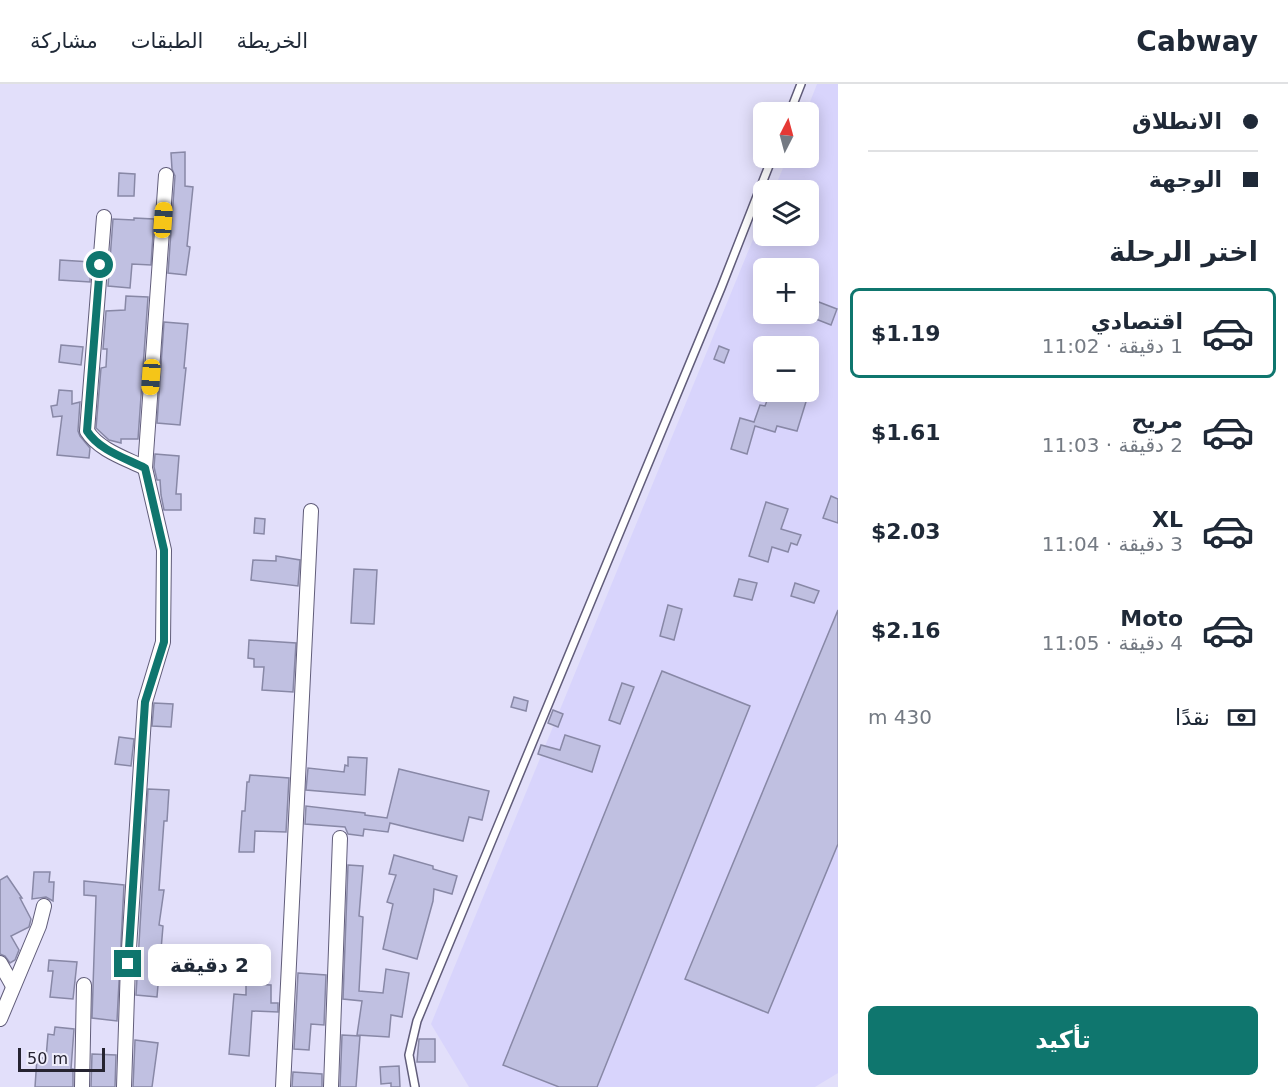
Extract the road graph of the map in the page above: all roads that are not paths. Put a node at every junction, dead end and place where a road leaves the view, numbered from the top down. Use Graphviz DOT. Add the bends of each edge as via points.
graph roads {
  1 [pos="801,84"];
  2 [pos="794,102"];
  3 [pos="768,168"];
  4 [pos="166,175"];
  5 [pos="104,217"];
  6 [pos="145,468"];
  7 [pos="311,511"];
  8 [pos="340,838"];
  9 [pos="44,906"];
  10 [pos="0,963"];
  11 [pos="84,985"];
  12 [pos="13,986"];
  13 [pos="0,1019"];
  14 [pos="82,1087"];
  15 [pos="124,1087"];
  16 [pos="284,1087"];
  17 [pos="331,1087"];
  18 [pos="416,1087"];
  1 -- 2 [label="lane"];
  3 -- 18 [label="lane" via="417,1021 409,1055"];
  4 -- 6 [label="street"];
  5 -- 6 [label="street" via="87,431 103,447"];
  6 -- 15 [label="street" via="164,550 164,642 145,702"];
  7 -- 16 [label="street"];
  8 -- 17 [label="street"];
  9 -- 12 [label="street"];
  10 -- 12 [label="street"];
  11 -- 14 [label="street"];
  12 -- 13 [label="street"];
}
